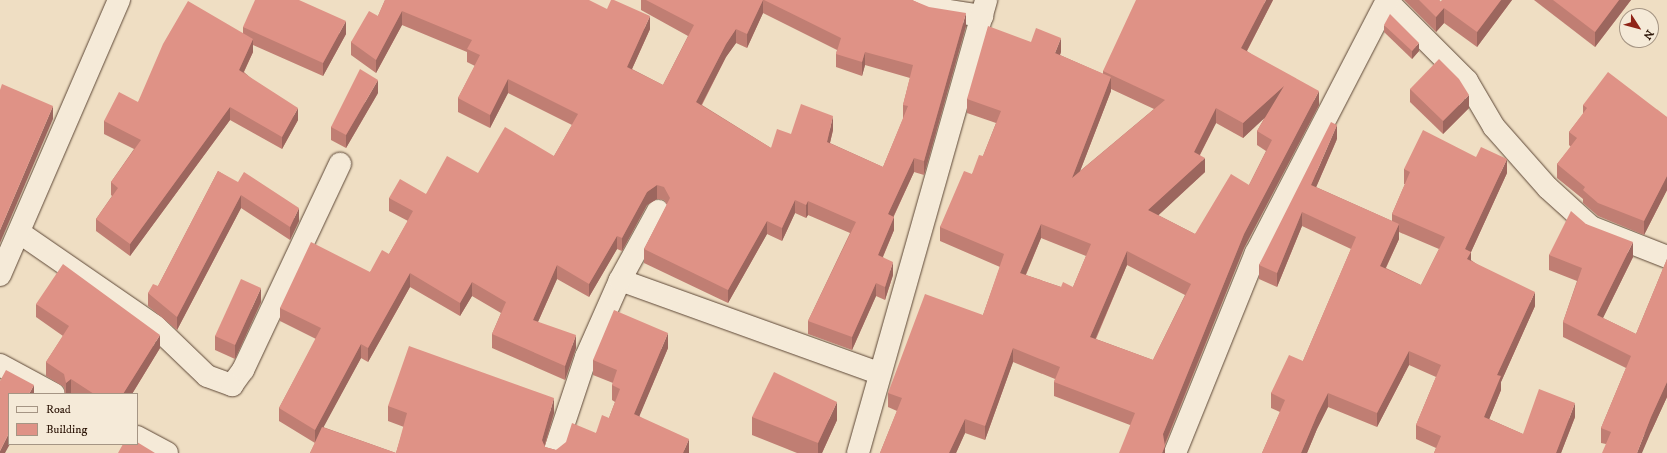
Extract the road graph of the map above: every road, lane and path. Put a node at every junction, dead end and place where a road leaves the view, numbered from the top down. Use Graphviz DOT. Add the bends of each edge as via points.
graph roads {
  1 [pos="119,0"];
  2 [pos="912,0"];
  3 [pos="1387,1"];
  4 [pos="984,8"];
  5 [pos="340,164"];
  6 [pos="658,211"];
  7 [pos="20,233"];
  8 [pos="1667,257"];
  9 [pos="0,275"];
  10 [pos="620,280"];
  11 [pos="0,365"];
  12 [pos="879,373"];
  13 [pos="52,393"];
  14 [pos="138,439"];
  15 [pos="166,453"];
  16 [pos="554,453"];
  17 [pos="858,453"];
  18 [pos="1176,453"];
  1 -- 7 [label="street"];
  2 -- 4 [label="street" via="931,8"];
  3 -- 8 [label="street" via="1467,81 1494,127 1548,188 1591,227"];
  3 -- 18 [label="street" via="1256,253"];
  4 -- 12 [label="street"];
  5 -- 7 [label="street" via="243,370 232,385 207,376 155,326"];
  6 -- 10 [label="street"];
  7 -- 9 [label="street"];
  10 -- 12 [label="street"];
  10 -- 16 [label="street" via="586,357"];
  11 -- 13 [label="street"];
  12 -- 17 [label="street"];
  14 -- 15 [label="street"];
}
